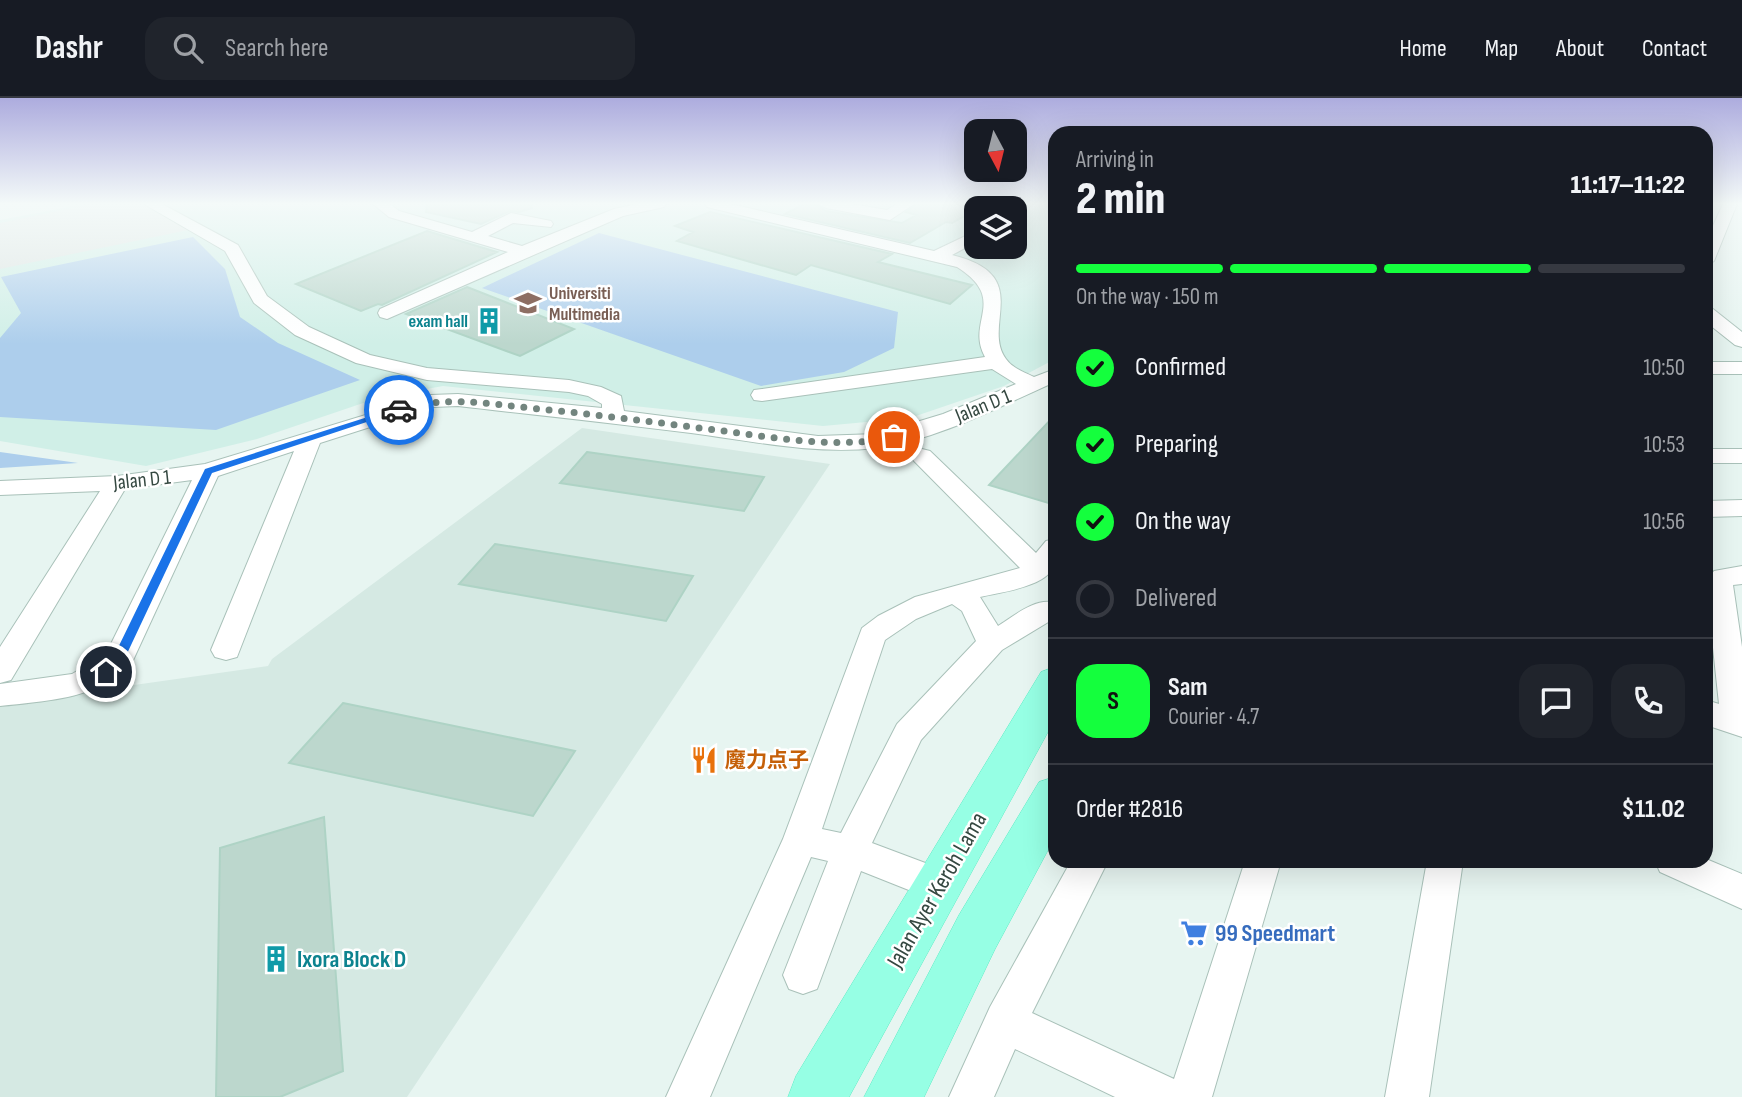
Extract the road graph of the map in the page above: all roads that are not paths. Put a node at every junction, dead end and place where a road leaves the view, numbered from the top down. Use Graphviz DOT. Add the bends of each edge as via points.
graph roads {
  1 [pos="233,251"];
  2 [pos="521,251"];
  3 [pos="529,251"];
  4 [pos="909,251"];
  5 [pos="948,251"];
  6 [pos="526,252"];
  7 [pos="936,257"];
  8 [pos="387,313"];
  9 [pos="1713,318"];
  10 [pos="1738,336"];
  11 [pos="996,362"];
  12 [pos="1713,368"];
  13 [pos="1742,368"];
  14 [pos="1046,380"];
  15 [pos="762,395"];
  16 [pos="613,416"];
  17 [pos="311,438"];
  18 [pos="922,456"];
  19 [pos="1713,456"];
  20 [pos="1742,456"];
  21 [pos="208,471"];
  22 [pos="117,483"];
  23 [pos="8,488"];
  24 [pos="1742,508"];
  25 [pos="0,509"];
  26 [pos="1713,509"];
  27 [pos="1046,559"];
  28 [pos="1742,575"];
  29 [pos="956,594"];
  30 [pos="1046,610"];
  31 [pos="992,643"];
  32 [pos="226,650"];
  33 [pos="0,672"];
  34 [pos="0,695"];
  35 [pos="1048,702"];
  36 [pos="1713,714"];
  37 [pos="1740,724"];
  38 [pos="1039,727"];
  39 [pos="1048,807"];
  40 [pos="800,839"];
  41 [pos="850,851"];
  42 [pos="1086,868"];
  43 [pos="1261,868"];
  44 [pos="1444,868"];
  45 [pos="1689,868"];
  46 [pos="939,885"];
  47 [pos="1742,892"];
  48 [pos="803,975"];
  49 [pos="1005,1022"];
  50 [pos="688,1097"];
  51 [pos="817,1097"];
  52 [pos="893,1097"];
  53 [pos="971,1097"];
  54 [pos="1163,1097"];
  55 [pos="1190,1097"];
  56 [pos="1407,1097"];
  1 -- 16 [label="street" via="260,299 302,331 338,348 378,364 426,374 594,391 613,401"];
  2 -- 6 [label="street"];
  3 -- 6 [label="street"];
  4 -- 7 [label="street"];
  5 -- 7 [label="street"];
  6 -- 8 [label="street"];
  7 -- 11 [label="street" via="963,263 987,280 992,292 991,352"];
  9 -- 10 [label="street"];
  11 -- 14 [label="street" via="1008,372"];
  11 -- 15 [label="street"];
  12 -- 13 [label="street"];
  14 -- 16 [label="street, Jalan D 1" via="911,433 877,441 818,443"];
  16 -- 17 [label="street, Jalan D 1" via="431,401"];
  17 -- 21 [label="street, Jalan D 1"];
  17 -- 32 [label="street"];
  18 -- 27 [label="street"];
  19 -- 20 [label="street"];
  21 -- 22 [label="street, Jalan D 1"];
  21 -- 34 [label="street" via="118,660 92,680"];
  22 -- 23 [label="street, Jalan D 1"];
  22 -- 33 [label="street"];
  23 -- 25 [label="street"];
  24 -- 26 [label="street"];
  27 -- 29 [label="street" via="1025,577"];
  28 -- 37 [label="street" via="1724,577 1719,584"];
  29 -- 31 [label="street" via="973,605"];
  29 -- 40 [label="street" via="886,622 872,635"];
  30 -- 31 [label="street"];
  31 -- 41 [label="street" via="908,733"];
  35 -- 38 [label="main road, Jalan Ayer Keroh Lama"];
  36 -- 37 [label="street"];
  38 -- 46 [label="main road, Jalan Ayer Keroh Lama"];
  39 -- 52 [label="main road" via="977,932"];
  40 -- 41 [label="street"];
  40 -- 50 [label="street"];
  41 -- 46 [label="street"];
  41 -- 48 [label="street"];
  42 -- 49 [label="street"];
  43 -- 55 [label="street"];
  44 -- 56 [label="street"];
  45 -- 47 [label="street"];
  46 -- 51 [label="main road, Jalan Ayer Keroh Lama"];
  49 -- 53 [label="street"];
  49 -- 54 [label="street"];
}
